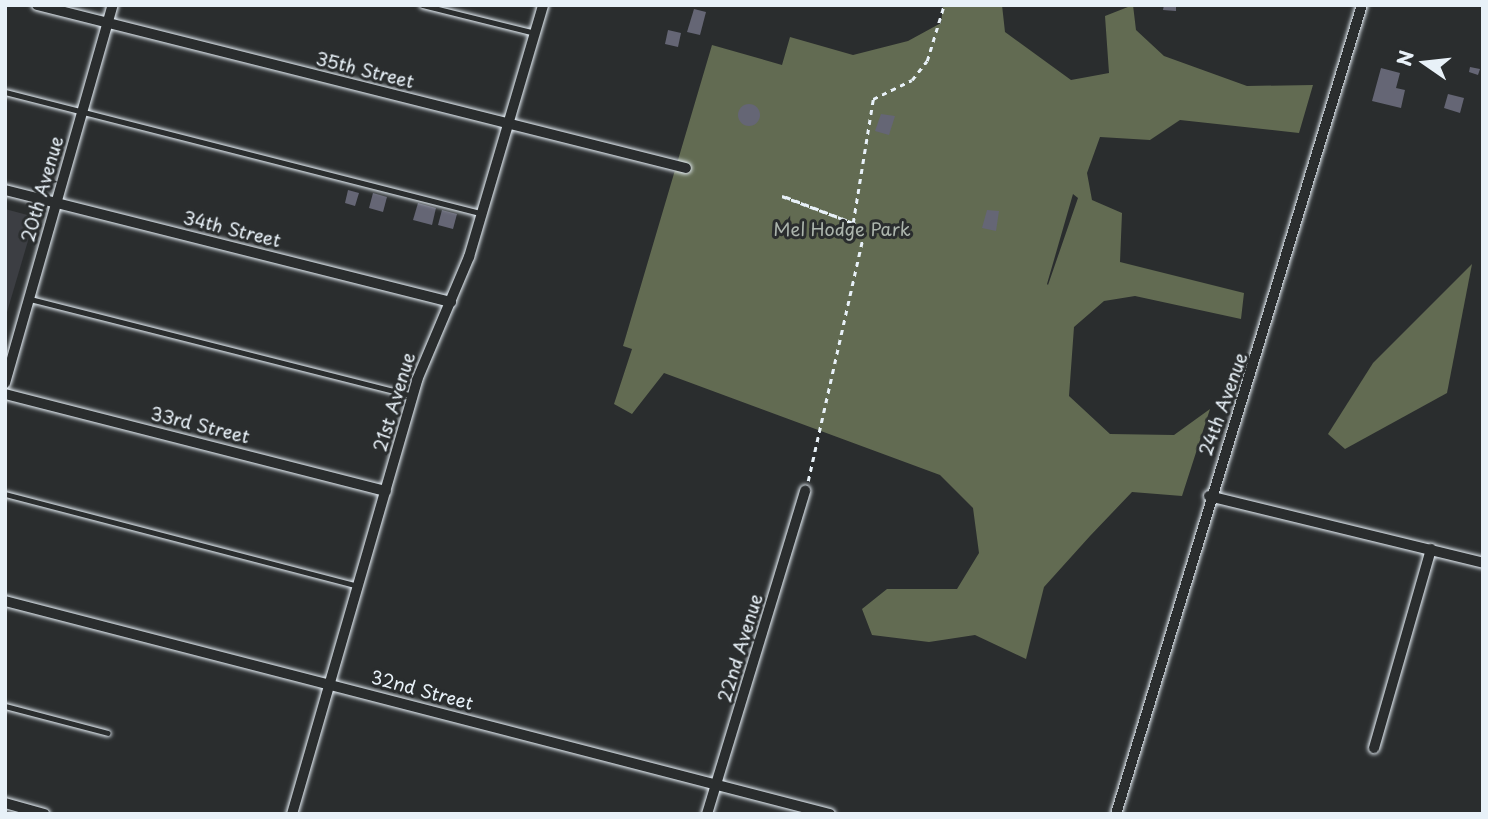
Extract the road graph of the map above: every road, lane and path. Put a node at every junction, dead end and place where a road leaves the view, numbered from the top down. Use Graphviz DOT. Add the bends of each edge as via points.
graph roads {
  1 [pos="37,5"];
  2 [pos="113,5"];
  3 [pos="422,5"];
  4 [pos="542,5"];
  5 [pos="944,5"];
  6 [pos="1362,5"];
  7 [pos="107,23"];
  8 [pos="535,33"];
  9 [pos="5,92"];
  10 [pos="82,112"];
  11 [pos="507,124"];
  12 [pos="686,168"];
  13 [pos="5,190"];
  14 [pos="57,203"];
  15 [pos="482,213"];
  16 [pos="853,223"];
  17 [pos="30,299"];
  18 [pos="451,302"];
  19 [pos="5,383"];
  20 [pos="5,394"];
  21 [pos="413,396"];
  22 [pos="386,491"];
  23 [pos="806,491"];
  24 [pos="5,494"];
  25 [pos="1209,496"];
  26 [pos="1431,550"];
  27 [pos="1483,563"];
  28 [pos="359,586"];
  29 [pos="5,601"];
  30 [pos="330,684"];
  31 [pos="5,706"];
  32 [pos="108,733"];
  33 [pos="1374,748"];
  34 [pos="716,784"];
  35 [pos="5,803"];
  36 [pos="44,814"];
  37 [pos="292,814"];
  38 [pos="707,814"];
  39 [pos="830,814"];
  40 [pos="1116,814"];
  1 -- 7 [label="street, 35th Street"];
  2 -- 7 [label="street, 20th Avenue"];
  3 -- 8 [label="lane"];
  4 -- 8 [label="street, 21st Avenue"];
  5 -- 16 [label="path" via="927,61 912,80 873,99"];
  6 -- 25 [label="street, 24th Avenue" via="1257,366"];
  7 -- 10 [label="street, 20th Avenue"];
  7 -- 11 [label="street, 35th Street"];
  8 -- 11 [label="street, 21st Avenue"];
  9 -- 10 [label="lane"];
  10 -- 14 [label="street, 20th Avenue"];
  10 -- 15 [label="lane"];
  11 -- 12 [label="street, 35th Street"];
  11 -- 15 [label="street, 21st Avenue"];
  13 -- 14 [label="street, 34th Street"];
  14 -- 17 [label="street, 20th Avenue"];
  14 -- 18 [label="street, 34th Street"];
  15 -- 18 [label="street, 21st Avenue"];
  16 -- 16 [label="path" via="820,208 782,196 829,214"];
  16 -- 23 [label="path" via="865,228"];
  17 -- 19 [label="street, 20th Avenue"];
  17 -- 21 [label="lane"];
  18 -- 21 [label="street, 21st Avenue"];
  20 -- 22 [label="street, 33rd Street"];
  21 -- 22 [label="street, 21st Avenue"];
  22 -- 28 [label="street, 21st Avenue"];
  23 -- 34 [label="street, 22nd Avenue"];
  24 -- 28 [label="lane"];
  25 -- 26 [label="street"];
  25 -- 40 [label="street, 24th Avenue"];
  26 -- 27 [label="street"];
  26 -- 33 [label="street"];
  28 -- 30 [label="street, 21st Avenue"];
  29 -- 30 [label="street, 32nd Street"];
  30 -- 34 [label="street, 32nd Street"];
  30 -- 37 [label="street, 21st Avenue"];
  31 -- 32 [label="lane"];
  34 -- 38 [label="street, 22nd Avenue"];
  34 -- 39 [label="street, 32nd Street"];
  35 -- 36 [label="street"];
}
